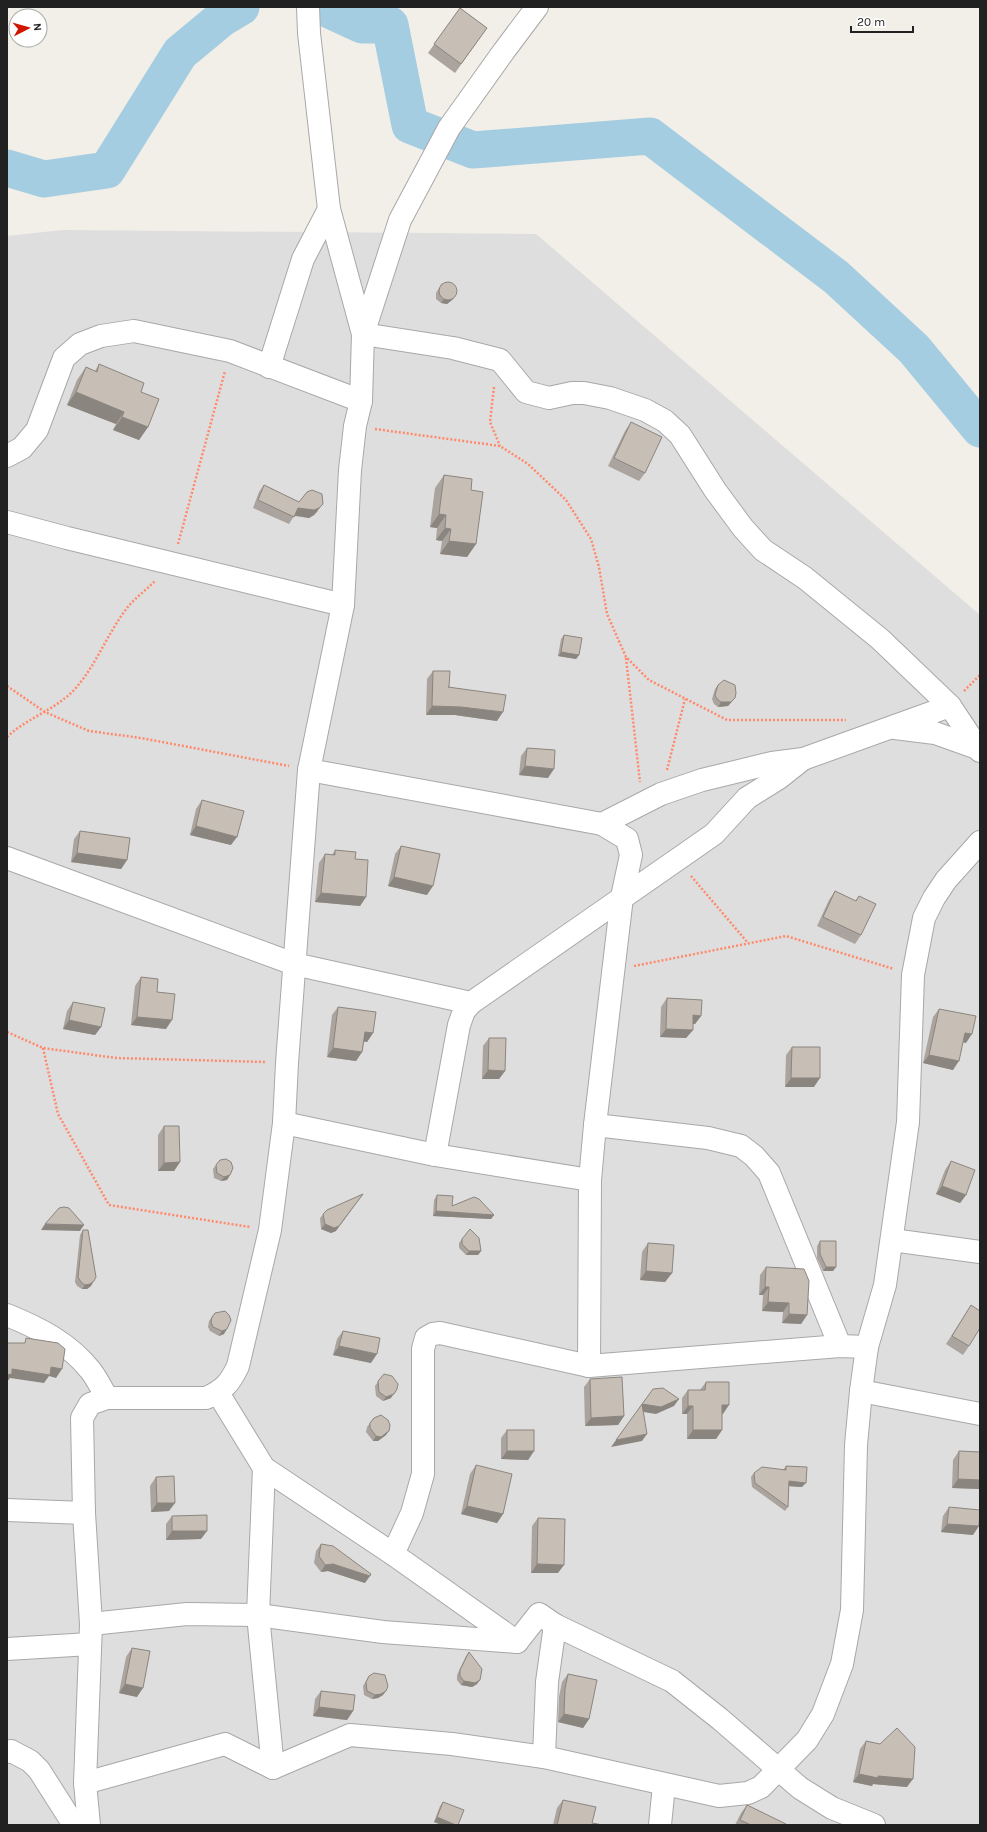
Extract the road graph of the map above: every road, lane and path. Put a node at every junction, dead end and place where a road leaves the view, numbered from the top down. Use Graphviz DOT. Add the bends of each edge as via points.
graph roads {
  1 [pos="308,7"];
  2 [pos="537,7"];
  3 [pos="329,209"];
  4 [pos="364,334"];
  5 [pos="500,360"];
  6 [pos="269,367"];
  7 [pos="360,401"];
  8 [pos="355,426"];
  9 [pos="500,446"];
  10 [pos="7,456"];
  11 [pos="7,522"];
  12 [pos="343,605"];
  13 [pos="626,657"];
  14 [pos="7,686"];
  15 [pos="685,699"];
  16 [pos="950,706"];
  17 [pos="850,720"];
  18 [pos="892,727"];
  19 [pos="979,750"];
  20 [pos="803,759"];
  21 [pos="309,770"];
  22 [pos="651,798"];
  23 [pos="602,824"];
  24 [pos="980,842"];
  25 [pos="7,858"];
  26 [pos="673,863"];
  27 [pos="622,896"];
  28 [pos="748,943"];
  29 [pos="294,964"];
  30 [pos="614,970"];
  31 [pos="913,975"];
  32 [pos="471,1003"];
  33 [pos="7,1032"];
  34 [pos="43,1048"];
  35 [pos="286,1063"];
  36 [pos="284,1123"];
  37 [pos="595,1125"];
  38 [pos="435,1155"];
  39 [pos="590,1180"];
  40 [pos="270,1230"];
  41 [pos="892,1240"];
  42 [pos="980,1252"];
  43 [pos="7,1315"];
  44 [pos="840,1346"];
  45 [pos="867,1347"];
  46 [pos="589,1366"];
  47 [pos="861,1391"];
  48 [pos="218,1392"];
  49 [pos="107,1398"];
  50 [pos="980,1414"];
  51 [pos="264,1468"];
  52 [pos="7,1510"];
  53 [pos="84,1513"];
  54 [pos="393,1554"];
  55 [pos="258,1615"];
  56 [pos="555,1625"];
  57 [pos="91,1634"];
  58 [pos="517,1642"];
  59 [pos="7,1649"];
  60 [pos="7,1752"];
  61 [pos="544,1757"];
  62 [pos="273,1768"];
  63 [pos="778,1771"];
  64 [pos="86,1783"];
  65 [pos="664,1785"];
  66 [pos="74,1825"];
  67 [pos="89,1825"];
  68 [pos="660,1825"];
  69 [pos="874,1825"];
  1 -- 3 [label="street"];
  2 -- 4 [label="street" via="449,128 400,220"];
  3 -- 4 [label="street"];
  3 -- 6 [label="street" via="304,259"];
  4 -- 5 [label="street" via="453,348"];
  4 -- 7 [label="street"];
  5 -- 9 [label="path" via="490,422"];
  5 -- 16 [label="street" via="526,392 549,398 578,393 610,398 645,410 665,421 680,435 715,490 763,550 804,578 862,624"];
  6 -- 7 [label="street"];
  6 -- 10 [label="street" via="230,351 134,331 101,336 80,344 64,358 37,430 22,448"];
  7 -- 8 [label="street"];
  8 -- 9 [label="path"];
  8 -- 12 [label="street" via="350,470"];
  9 -- 13 [label="path" via="528,464 566,500 590,539 599,567 607,614"];
  11 -- 12 [label="street"];
  12 -- 21 [label="street"];
  13 -- 15 [label="path" via="649,680"];
  13 -- 22 [label="path"];
  14 -- 21 [label="path" via="45,712 89,730"];
  15 -- 17 [label="path" via="727,720"];
  15 -- 22 [label="path"];
  16 -- 18 [label="street"];
  16 -- 19 [label="street"];
  18 -- 19 [label="street" via="935,733 964,742"];
  18 -- 20 [label="street"];
  20 -- 22 [label="street" via="748,768 702,780"];
  20 -- 26 [label="street" via="779,778 746,798 714,834"];
  21 -- 23 [label="street"];
  21 -- 29 [label="street"];
  22 -- 23 [label="street"];
  23 -- 27 [label="street" via="627,839 631,855"];
  24 -- 31 [label="street" via="946,880 934,898 924,918"];
  25 -- 29 [label="street"];
  26 -- 27 [label="street"];
  26 -- 28 [label="path" via="691,876"];
  27 -- 30 [label="street"];
  27 -- 32 [label="street"];
  28 -- 30 [label="path"];
  28 -- 31 [label="path" via="786,936"];
  29 -- 32 [label="street"];
  29 -- 35 [label="street"];
  30 -- 37 [label="street"];
  31 -- 41 [label="street" via="908,1122"];
  32 -- 38 [label="street" via="464,1011 459,1025"];
  33 -- 34 [label="path"];
  34 -- 35 [label="path" via="116,1058"];
  34 -- 40 [label="path" via="58,1114 109,1205"];
  35 -- 36 [label="street"];
  36 -- 38 [label="street"];
  36 -- 40 [label="street"];
  37 -- 39 [label="street"];
  37 -- 44 [label="street" via="708,1138 741,1146 754,1156 769,1173"];
  38 -- 39 [label="street"];
  39 -- 46 [label="street"];
  40 -- 48 [label="street" via="238,1366 231,1381"];
  41 -- 42 [label="street"];
  41 -- 45 [label="street" via="885,1285"];
  43 -- 49 [label="street" via="39,1328 74,1351 92,1372"];
  44 -- 45 [label="street"];
  44 -- 46 [label="street"];
  45 -- 47 [label="street"];
  46 -- 54 [label="street" via="440,1333 426,1338 423,1349 423,1474 412,1513"];
  47 -- 50 [label="street"];
  47 -- 63 [label="street" via="856,1445 852,1610 842,1664 823,1714 807,1740"];
  48 -- 49 [label="street" via="206,1398"];
  48 -- 51 [label="street"];
  49 -- 53 [label="street" via="90,1404 82,1418"];
  51 -- 54 [label="street"];
  51 -- 55 [label="street"];
  52 -- 53 [label="street"];
  53 -- 57 [label="street"];
  54 -- 58 [label="street"];
  55 -- 57 [label="street" via="187,1614"];
  55 -- 58 [label="street" via="383,1632"];
  55 -- 62 [label="street"];
  56 -- 58 [label="street" via="539,1614"];
  56 -- 61 [label="street" via="547,1682"];
  56 -- 63 [label="street" via="672,1681 720,1719"];
  57 -- 59 [label="street"];
  57 -- 64 [label="street"];
  60 -- 66 [label="street" via="23,1756 39,1770"];
  61 -- 62 [label="street" via="452,1744 350,1735"];
  61 -- 65 [label="street"];
  62 -- 64 [label="street" via="225,1744"];
  63 -- 65 [label="street" via="761,1787 748,1793 719,1796"];
  63 -- 69 [label="street" via="832,1808"];
  64 -- 67 [label="street"];
  65 -- 68 [label="street"];
}
